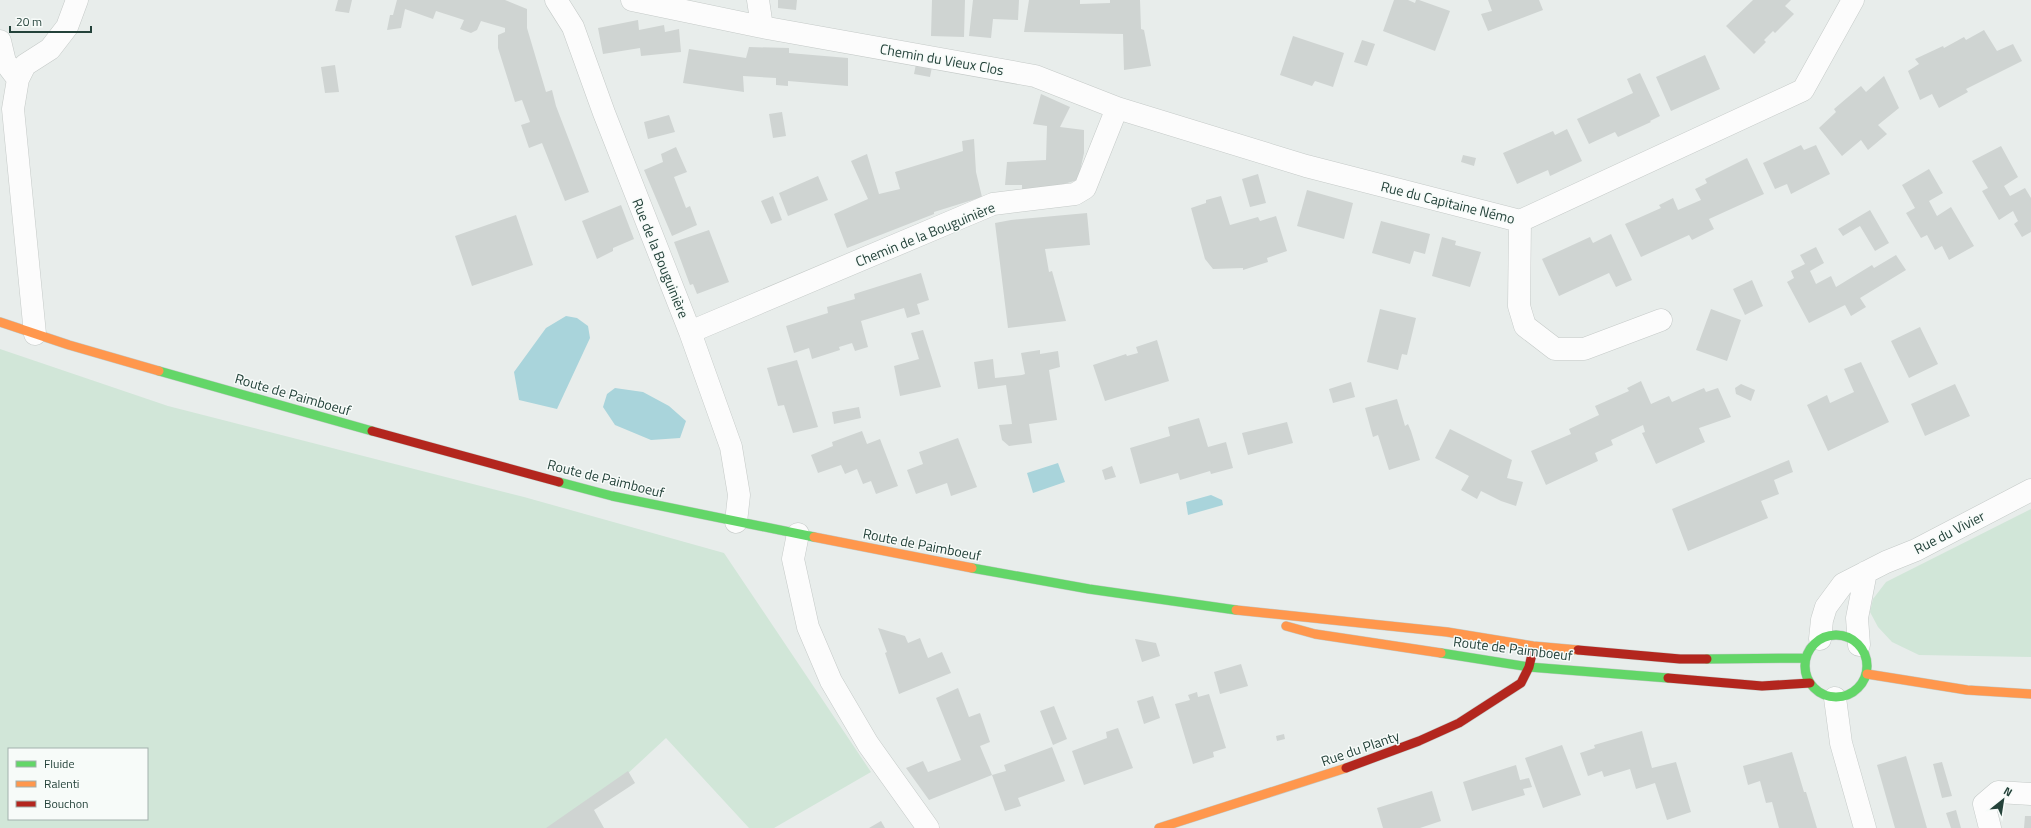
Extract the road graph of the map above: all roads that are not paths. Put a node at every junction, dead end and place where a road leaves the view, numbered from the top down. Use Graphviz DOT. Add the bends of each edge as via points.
graph roads {
  1 [pos="77,0"];
  2 [pos="556,0"];
  3 [pos="632,0"];
  4 [pos="758,0"];
  5 [pos="1853,0"];
  6 [pos="762,26"];
  7 [pos="0,41"];
  8 [pos="18,79"];
  9 [pos="1117,108"];
  10 [pos="1520,221"];
  11 [pos="1661,320"];
  12 [pos="0,322"];
  13 [pos="690,332"];
  14 [pos="35,334"];
  15 [pos="2031,490"];
  16 [pos="736,522"];
  17 [pos="798,534"];
  18 [pos="1866,572"];
  19 [pos="1217,608"];
  20 [pos="1820,639"];
  21 [pos="1859,645"];
  22 [pos="1533,646"];
  23 [pos="1806,658"];
  24 [pos="1529,667"];
  25 [pos="1867,674"];
  26 [pos="1810,683"];
  27 [pos="2031,694"];
  28 [pos="1836,698"];
  29 [pos="2031,794"];
  30 [pos="928,828"];
  31 [pos="1160,828"];
  32 [pos="1865,828"];
  33 [pos="1990,828"];
  1 -- 8 [label="street" via="67,27 50,50 26,65"];
  2 -- 13 [label="street, Rue de la Bouguinière" via="573,27"];
  3 -- 6 [label="street, Chemin du Vieux Clos"];
  4 -- 6 [label="street"];
  5 -- 10 [label="street, Rue du Capitaine Némo" via="1803,90"];
  6 -- 9 [label="street, Chemin du Vieux Clos" via="1035,76"];
  7 -- 8 [label="street" via="5,62"];
  8 -- 14 [label="street" via="13,109"];
  9 -- 10 [label="street, Rue du Capitaine Némo" via="1306,166"];
  9 -- 13 [label="street, Chemin de la Bouguinière" via="1085,188 1075,194 993,204"];
  10 -- 11 [label="street" via="1519,306 1525,326 1555,349 1584,348"];
  12 -- 14 [label="street, Route de Paimboeuf"];
  13 -- 16 [label="street, Rue de la Bouguinière" via="732,447 739,495"];
  14 -- 16 [label="street, Route de Paimboeuf" via="419,444 612,496"];
  15 -- 18 [label="street, Rue du Vivier" via="1916,550"];
  16 -- 17 [label="street, Route de Paimboeuf"];
  17 -- 19 [label="street, Route de Paimboeuf" via="1089,589"];
  17 -- 30 [label="street" via="793,559 808,627 831,681 868,744"];
  18 -- 20 [label="street, Rue du Vivier" via="1843,584 1834,595 1826,607"];
  18 -- 21 [label="street" via="1857,618"];
  19 -- 22 [label="street, Route de Paimboeuf" via="1447,632"];
  19 -- 24 [label="street, Route de Paimboeuf" via="1316,634"];
  20 -- 21 [label="street" via="1840,635 1852,639"];
  20 -- 23 [label="street" via="1811,647"];
  21 -- 25 [label="street" via="1867,660"];
  22 -- 23 [label="street, Route de Paimboeuf" via="1680,659"];
  22 -- 24 [label="street, Rue du Planty"];
  23 -- 26 [label="street" via="1805,673"];
  24 -- 26 [label="street, Route de Paimboeuf" via="1762,686"];
  24 -- 31 [label="street, Rue du Planty" via="1521,682 1495,700 1459,723 1419,741 1362,763"];
  25 -- 27 [label="street" via="1967,690"];
  25 -- 28 [label="street" via="1856,692"];
  26 -- 28 [label="street" via="1817,692"];
  28 -- 32 [label="street" via="1841,743"];
  29 -- 33 [label="street" via="1998,792 1988,800 1984,804"];
}
